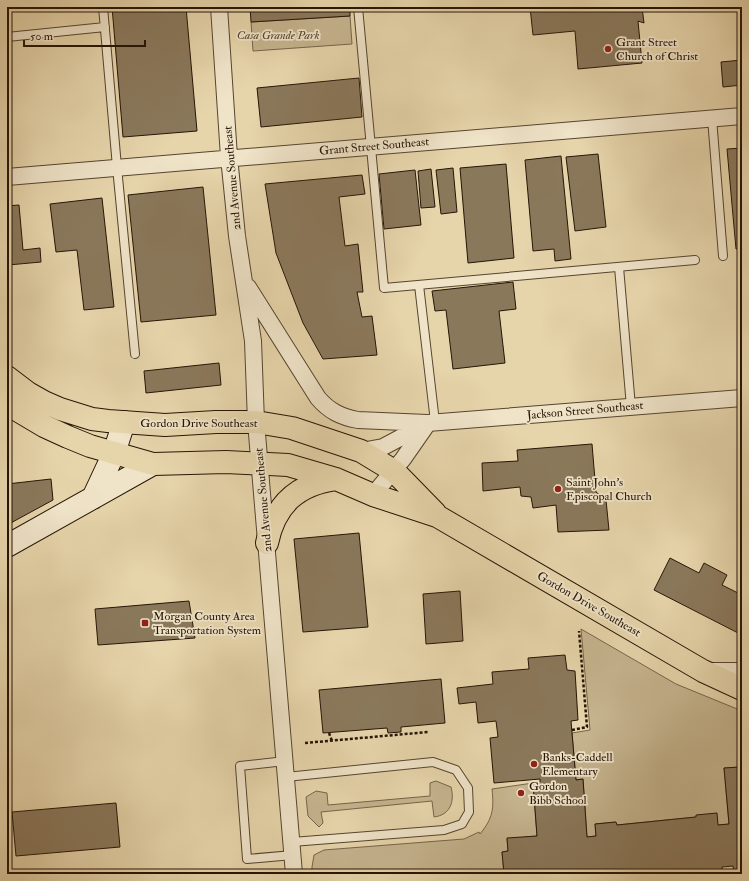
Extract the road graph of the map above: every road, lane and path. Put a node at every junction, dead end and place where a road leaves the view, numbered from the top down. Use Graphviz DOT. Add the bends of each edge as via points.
graph roads {
  1 [pos="103,7"];
  2 [pos="219,7"];
  3 [pos="358,7"];
  4 [pos="105,27"];
  5 [pos="7,37"];
  6 [pos="742,116"];
  7 [pos="712,118"];
  8 [pos="371,146"];
  9 [pos="230,157"];
  10 [pos="117,167"];
  11 [pos="7,177"];
  12 [pos="723,256"];
  13 [pos="695,260"];
  14 [pos="619,267"];
  15 [pos="244,282"];
  16 [pos="420,285"];
  17 [pos="135,354"];
  18 [pos="10,380"];
  19 [pos="742,398"];
  20 [pos="7,404"];
  21 [pos="632,407"];
  22 [pos="124,422"];
  23 [pos="256,422"];
  24 [pos="432,423"];
  25 [pos="362,451"];
  26 [pos="114,453"];
  27 [pos="260,463"];
  28 [pos="153,464"];
  29 [pos="394,471"];
  30 [pos="336,478"];
  31 [pos="374,495"];
  32 [pos="93,498"];
  33 [pos="437,516"];
  34 [pos="267,543"];
  35 [pos="7,546"];
  36 [pos="579,631"];
  37 [pos="703,671"];
  38 [pos="742,671"];
  39 [pos="742,689"];
  40 [pos="572,730"];
  41 [pos="394,732"];
  42 [pos="428,732"];
  43 [pos="329,733"];
  44 [pos="397,736"];
  45 [pos="332,741"];
  46 [pos="305,743"];
  47 [pos="285,760"];
  48 [pos="286,777"];
  49 [pos="292,849"];
  50 [pos="294,874"];
  1 -- 4 [label="lane"];
  2 -- 9 [label="street, 2nd Avenue Southeast"];
  3 -- 8 [label="lane"];
  4 -- 5 [label="lane"];
  4 -- 10 [label="lane"];
  6 -- 7 [label="street, Grant Street Southeast"];
  7 -- 8 [label="street, Grant Street Southeast"];
  7 -- 12 [label="lane"];
  8 -- 9 [label="street, Grant Street Southeast"];
  8 -- 16 [label="lane" via="384,288"];
  9 -- 10 [label="street, Grant Street Southeast"];
  9 -- 15 [label="street, 2nd Avenue Southeast"];
  10 -- 11 [label="street, Grant Street Southeast"];
  10 -- 17 [label="lane"];
  13 -- 14 [label="lane"];
  14 -- 16 [label="lane"];
  14 -- 21 [label="lane"];
  15 -- 23 [label="street, 2nd Avenue Southeast" via="252,341"];
  15 -- 24 [label="street" via="318,398 331,410 343,417 358,420"];
  16 -- 24 [label="lane"];
  18 -- 22 [label="main road, Gordon Drive Southeast" via="60,409 92,419"];
  19 -- 21 [label="street, Jackson Street Southeast"];
  20 -- 26 [label="main road, Gordon Drive Southeast" via="68,437"];
  21 -- 24 [label="street, Jackson Street Southeast"];
  22 -- 23 [label="main road, Gordon Drive Southeast" via="165,425"];
  22 -- 26 [label="street"];
  23 -- 25 [label="main road, Gordon Drive Southeast" via="292,428"];
  23 -- 27 [label="street, 2nd Avenue Southeast"];
  24 -- 25 [label="street, Jackson Street Southeast" via="383,447"];
  24 -- 29 [label="street"];
  25 -- 29 [label="main road, Gordon Drive Southeast"];
  26 -- 28 [label="main road, Gordon Drive Southeast"];
  26 -- 32 [label="street"];
  27 -- 28 [label="main road, Gordon Drive Southeast"];
  27 -- 30 [label="main road, Gordon Drive Southeast" via="288,465"];
  27 -- 34 [label="street, 2nd Avenue Southeast"];
  28 -- 32 [label="street"];
  29 -- 31 [label="street"];
  29 -- 33 [label="main road, Gordon Drive Southeast"];
  30 -- 31 [label="main road, Gordon Drive Southeast"];
  30 -- 34 [label="main road" via="311,484 289,499 274,519"];
  31 -- 33 [label="main road, Gordon Drive Southeast"];
  32 -- 35 [label="street"];
  33 -- 37 [label="main road, Gordon Drive Southeast"];
  34 -- 47 [label="street, 2nd Avenue Southeast"];
  36 -- 40 [label="path" via="587,727"];
  37 -- 38 [label="street"];
  37 -- 39 [label="main road, Gordon Drive Southeast"];
  41 -- 44 [label="path"];
  42 -- 44 [label="path"];
  43 -- 45 [label="path"];
  44 -- 45 [label="path"];
  45 -- 46 [label="path"];
  47 -- 48 [label="street, 2nd Avenue Southeast"];
  47 -- 49 [label="lane" via="240,766 248,859"];
  48 -- 49 [label="street, 2nd Avenue Southeast"];
  48 -- 49 [label="lane" via="433,762 456,770 468,788 469,812 462,824 444,830"];
  49 -- 50 [label="street, 2nd Avenue Southeast"];
}
